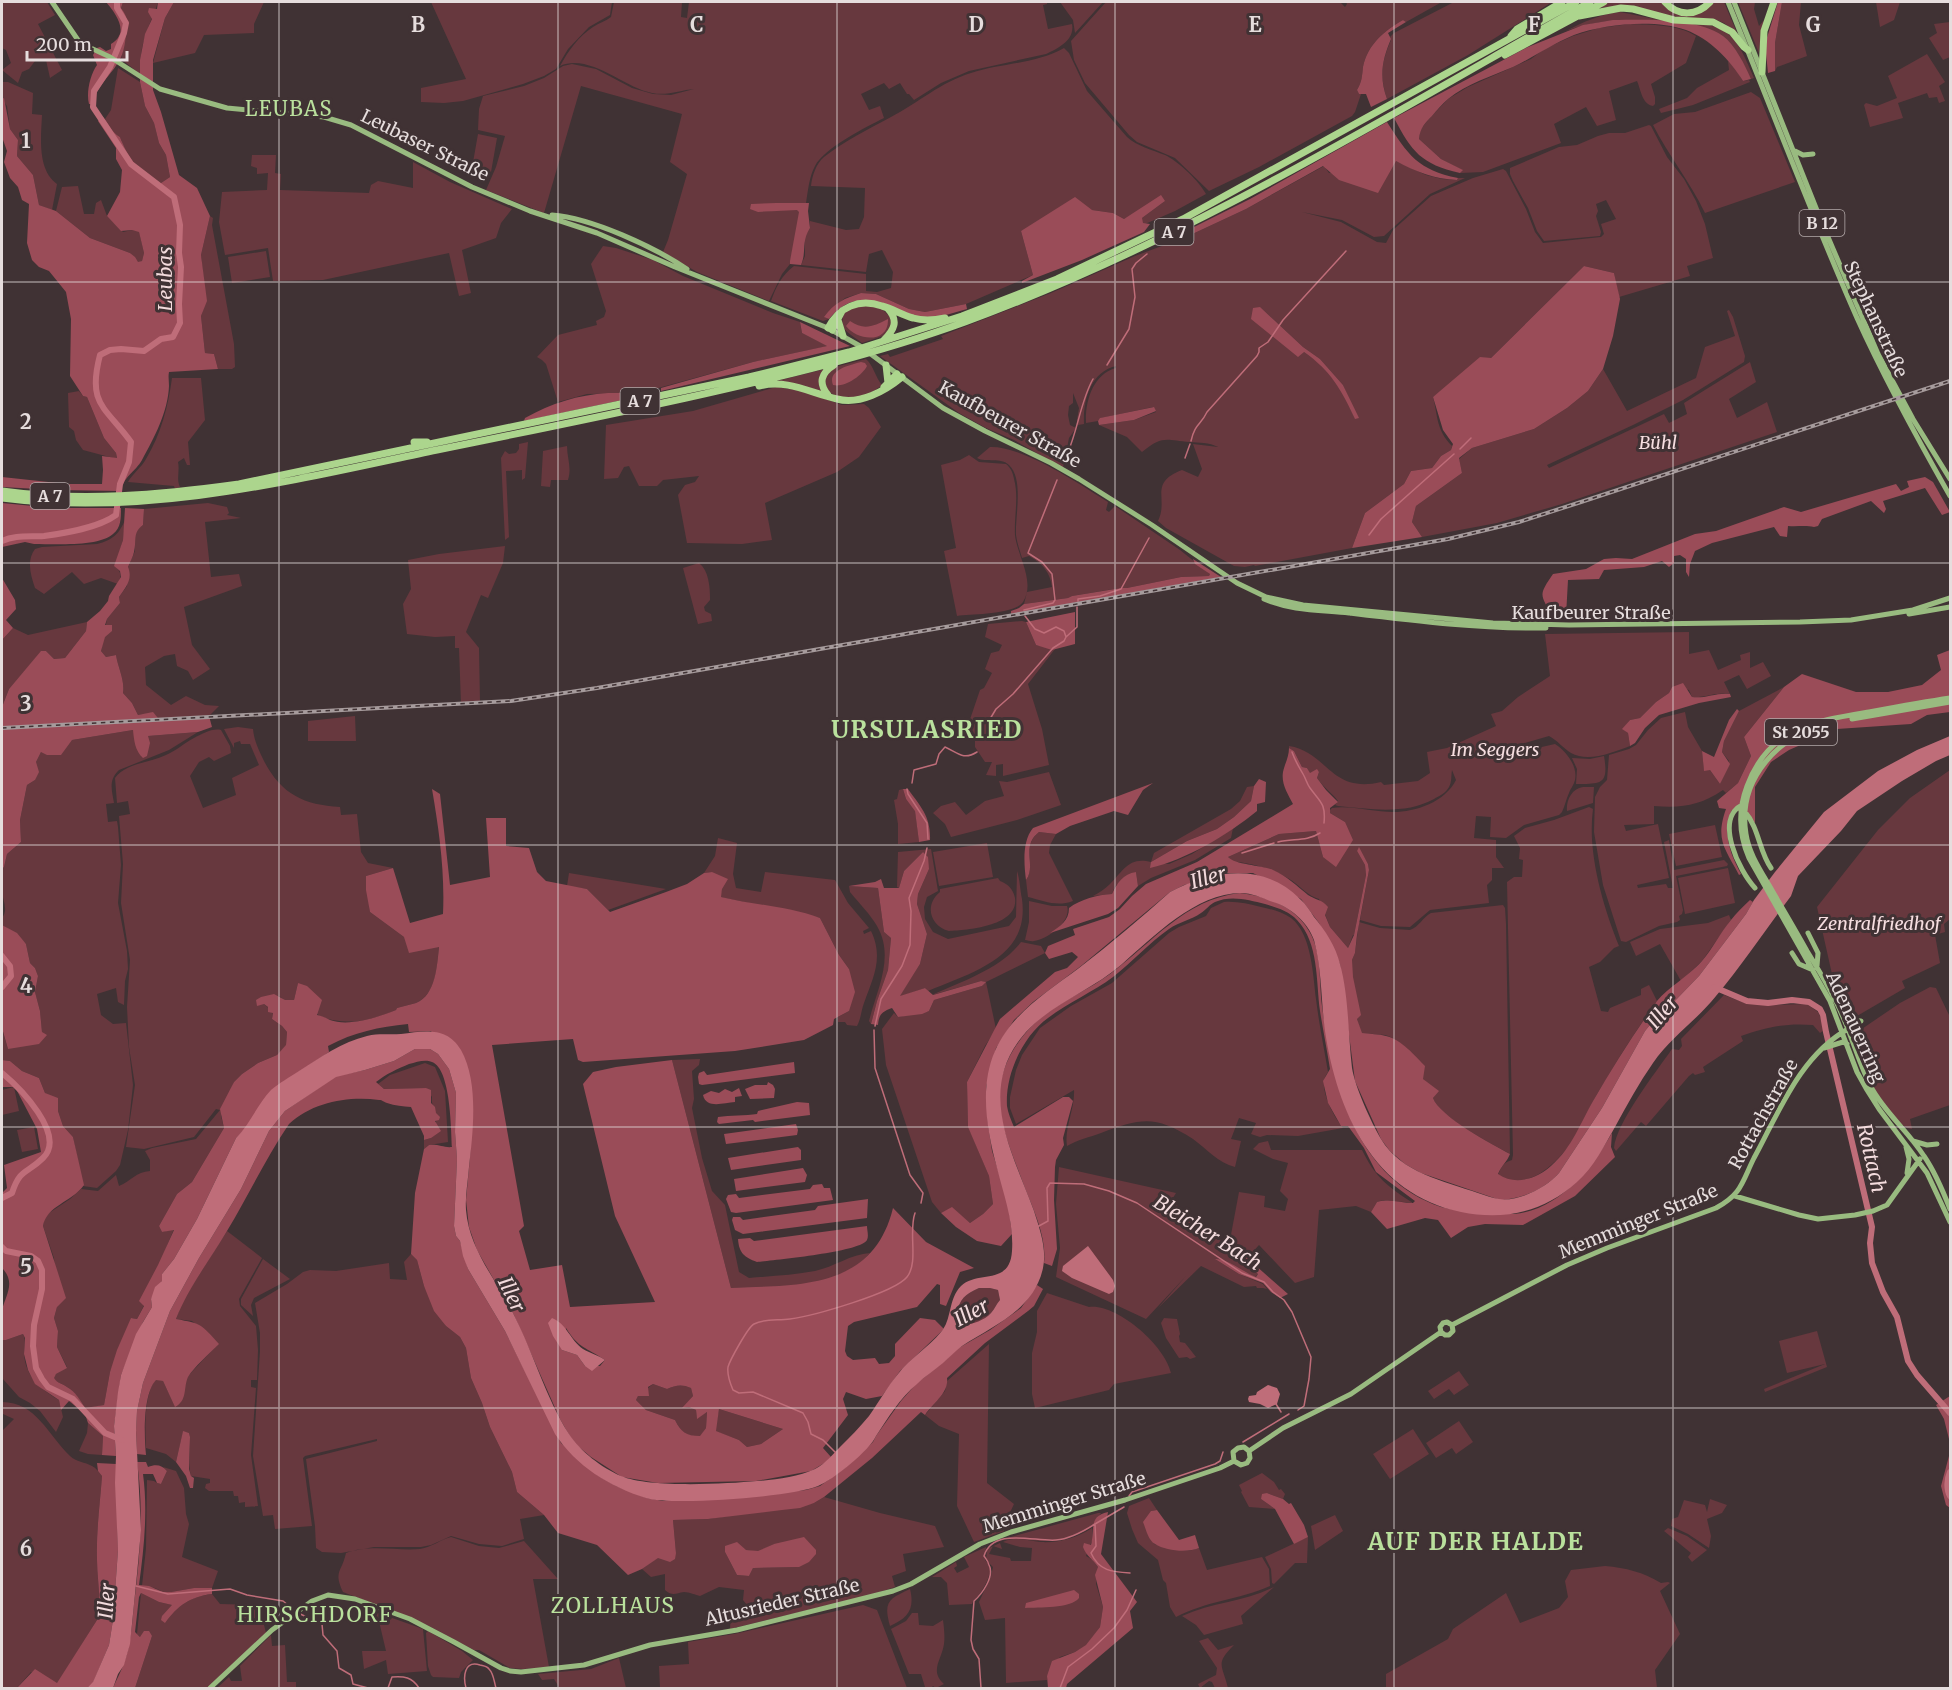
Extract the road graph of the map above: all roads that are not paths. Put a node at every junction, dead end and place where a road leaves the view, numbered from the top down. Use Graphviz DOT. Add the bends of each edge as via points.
graph roads {
  1 [pos="52,2"];
  2 [pos="1562,2"];
  3 [pos="1576,2"];
  4 [pos="1590,2"];
  5 [pos="1605,2"];
  6 [pos="1665,2"];
  7 [pos="1710,2"];
  8 [pos="1728,2"];
  9 [pos="1734,2"];
  10 [pos="1774,2"];
  11 [pos="1579,16"];
  12 [pos="1508,40"];
  13 [pos="1748,50"];
  14 [pos="1478,65"];
  15 [pos="1762,72"];
  16 [pos="1794,150"];
  17 [pos="1813,154"];
  18 [pos="544,215"];
  19 [pos="696,274"];
  20 [pos="1845,284"];
  21 [pos="887,307"];
  22 [pos="843,309"];
  23 [pos="962,316"];
  24 [pos="838,320"];
  25 [pos="830,329"];
  26 [pos="843,336"];
  27 [pos="884,345"];
  28 [pos="852,354"];
  29 [pos="838,362"];
  30 [pos="886,365"];
  31 [pos="900,376"];
  32 [pos="888,382"];
  33 [pos="744,385"];
  34 [pos="882,390"];
  35 [pos="830,397"];
  36 [pos="1910,420"];
  37 [pos="508,432"];
  38 [pos="498,434"];
  39 [pos="414,442"];
  40 [pos="442,442"];
  41 [pos="326,461"];
  42 [pos="310,470"];
  43 [pos="329,473"];
  44 [pos="1950,479"];
  45 [pos="294,485"];
  46 [pos="2,491"];
  47 [pos="1950,496"];
  48 [pos="2,498"];
  49 [pos="187,498"];
  50 [pos="135,499"];
  51 [pos="99,500"];
  52 [pos="214,500"];
  53 [pos="1237,583"];
  54 [pos="1950,598"];
  55 [pos="1950,607"];
  56 [pos="1950,700"];
  57 [pos="1916,706"];
  58 [pos="1742,804"];
  59 [pos="1745,812"];
  60 [pos="1730,822"];
  61 [pos="1741,822"];
  62 [pos="1755,827"];
  63 [pos="1745,828"];
  64 [pos="1771,868"];
  65 [pos="1759,873"];
  66 [pos="1755,888"];
  67 [pos="1808,933"];
  68 [pos="1792,953"];
  69 [pos="1812,960"];
  70 [pos="1802,966"];
  71 [pos="1815,969"];
  72 [pos="1843,1015"];
  73 [pos="1861,1021"];
  74 [pos="1845,1031"];
  75 [pos="1834,1041"];
  76 [pos="1847,1044"];
  77 [pos="1903,1140"];
  78 [pos="1911,1140"];
  79 [pos="1937,1144"];
  80 [pos="1923,1155"];
  81 [pos="1918,1160"];
  82 [pos="1926,1173"];
  83 [pos="1906,1176"];
  84 [pos="1735,1196"];
  85 [pos="1950,1209"];
  86 [pos="1950,1222"];
  87 [pos="1249,1451"];
  88 [pos="1234,1461"];
  89 [pos="875,1596"];
  90 [pos="210,1689"];
  1 -- 18 [label="main road, Leubaser Straße" via="78,40 160,89 214,106 324,117 351,125 472,186"];
  2 -- 12 [label="highway, A 7" via="1517,28"];
  3 -- 12 [label="highway, A 7"];
  4 -- 14 [label="highway, A 7"];
  5 -- 11 [label="highway"];
  6 -- 7 [label="highway" via="1677,11 1690,13"];
  8 -- 13 [label="main road, B 12"];
  9 -- 15 [label="main road, B 12"];
  10 -- 15 [label="highway" via="1764,31"];
  11 -- 13 [label="highway" via="1621,8 1674,20 1713,22 1732,32"];
  11 -- 14 [label="highway"];
  12 -- 23 [label="highway, A 7" via="1183,219 1074,271"];
  13 -- 20 [label="main road, Stephanstraße / B 12"];
  14 -- 27 [label="highway, A 7" via="1247,195 1133,252 1006,307"];
  15 -- 16 [label="main road, Stephanstraße / B 12"];
  16 -- 17 [label="main road" via="1803,155"];
  16 -- 20 [label="main road, Stephanstraße / B 12"];
  18 -- 19 [label="main road, Leubaser Straße"];
  18 -- 19 [label="main road" via="566,217 610,231 657,251"];
  19 -- 25 [label="main road, Kaufbeurer Straße"];
  20 -- 36 [label="main road, Stephanstraße / B 12"];
  21 -- 22 [label="highway" via="867,303"];
  21 -- 23 [label="highway" via="922,320"];
  21 -- 27 [label="highway" via="895,325"];
  22 -- 24 [label="highway"];
  22 -- 25 [label="highway"];
  23 -- 27 [label="highway, A 7"];
  24 -- 25 [label="highway"];
  24 -- 26 [label="highway"];
  25 -- 26 [label="main road, Kaufbeurer Straße"];
  26 -- 30 [label="main road, Kaufbeurer Straße"];
  27 -- 28 [label="highway, A 7"];
  28 -- 29 [label="highway, A 7"];
  28 -- 37 [label="highway, A 7"];
  29 -- 33 [label="highway, A 7"];
  29 -- 35 [label="highway" via="822,377 822,386"];
  30 -- 31 [label="main road, Kaufbeurer Straße"];
  30 -- 32 [label="highway"];
  31 -- 32 [label="highway"];
  31 -- 34 [label="highway"];
  31 -- 53 [label="main road, Kaufbeurer Straße" via="956,415 1111,498"];
  32 -- 34 [label="highway"];
  33 -- 35 [label="highway" via="795,386"];
  33 -- 37 [label="highway, A 7"];
  34 -- 35 [label="highway" via="857,400"];
  36 -- 44 [label="main road, Stephanstraße / B 12"];
  36 -- 47 [label="main road, Stephanstraße / B 12"];
  37 -- 38 [label="highway, A 7"];
  38 -- 40 [label="highway, A 7"];
  38 -- 43 [label="highway, A 7"];
  39 -- 40 [label="highway"];
  40 -- 42 [label="highway, A 7"];
  41 -- 42 [label="highway"];
  42 -- 50 [label="highway, A 7"];
  43 -- 45 [label="highway"];
  43 -- 49 [label="highway, A 7"];
  46 -- 51 [label="highway, A 7"];
  48 -- 51 [label="highway, A 7" via="55,503"];
  49 -- 50 [label="highway, A 7"];
  49 -- 52 [label="highway"];
  50 -- 51 [label="highway, A 7"];
  53 -- 54 [label="main road, Kaufbeurer Straße" via="1266,597 1303,605 1544,625 1841,621 1903,612"];
  53 -- 55 [label="main road, Kaufbeurer Straße" via="1267,600 1294,608 1518,628 1850,624"];
  56 -- 57 [label="main road, Adenauerring / St 2055"];
  57 -- 58 [label="main road, Adenauerring / St 2055" via="1821,720 1789,733 1760,761"];
  57 -- 59 [label="main road, Adenauerring / St 2055" via="1804,730 1778,747 1758,773"];
  58 -- 60 [label="main road"];
  58 -- 61 [label="main road, Adenauerring / St 2055"];
  59 -- 62 [label="main road"];
  59 -- 63 [label="main road, Adenauerring / St 2055"];
  60 -- 61 [label="main road"];
  60 -- 66 [label="main road" via="1737,861"];
  61 -- 65 [label="main road, Adenauerring / St 2055" via="1744,848"];
  62 -- 63 [label="main road"];
  62 -- 64 [label="main road"];
  63 -- 65 [label="main road, Adenauerring / St 2055"];
  65 -- 69 [label="main road, Adenauerring / St 2055"];
  67 -- 69 [label="main road" via="1817,950"];
  68 -- 70 [label="main road"];
  69 -- 70 [label="main road"];
  69 -- 71 [label="main road"];
  69 -- 71 [label="main road, Adenauerring / St 2055"];
  70 -- 71 [label="main road"];
  71 -- 72 [label="main road, Adenauerring / St 2055"];
  71 -- 74 [label="main road, Adenauerring / St 2055"];
  72 -- 73 [label="main road" via="1847,1020"];
  72 -- 74 [label="main road, Adenauerring / St 2055"];
  74 -- 75 [label="main road, Rottachstraße"];
  74 -- 76 [label="main road, Adenauerring / St 2055"];
  74 -- 78 [label="main road, Adenauerring / St 2055" via="1871,1088"];
  75 -- 76 [label="main road"];
  75 -- 84 [label="main road, Rottachstraße" via="1805,1067"];
  76 -- 77 [label="main road, Adenauerring / St 2055" via="1867,1090"];
  77 -- 81 [label="main road, Adenauerring / St 2055"];
  77 -- 83 [label="main road" via="1909,1158"];
  78 -- 79 [label="main road"];
  78 -- 80 [label="main road, Adenauerring / St 2055"];
  80 -- 81 [label="main road, Memminger Straße"];
  80 -- 85 [label="main road, Adenauerring / St 2055"];
  81 -- 82 [label="main road, Adenauerring / St 2055"];
  81 -- 83 [label="main road, Memminger Straße"];
  82 -- 83 [label="main road" via="1920,1169"];
  82 -- 86 [label="main road, Adenauerring / St 2055"];
  83 -- 84 [label="main road, Memminger Straße" via="1887,1204 1863,1214 1832,1219 1818,1219"];
  84 -- 87 [label="main road, Memminger Straße" via="1716,1208 1567,1265 1452,1325 1443,1323 1441,1332 1351,1394 1283,1428"];
  87 -- 88 [label="main road, Memminger Straße" via="1247,1463"];
  87 -- 88 [label="main road, Memminger Straße" via="1238,1448 1233,1452"];
  88 -- 89 [label="main road, Memminger Straße" via="1131,1498 1011,1532 980,1544 911,1584"];
  89 -- 90 [label="main road, Altusrieder Straße" via="737,1630 650,1645 584,1665 521,1672 501,1668 426,1626 369,1604 323,1595 272,1630"];
}
